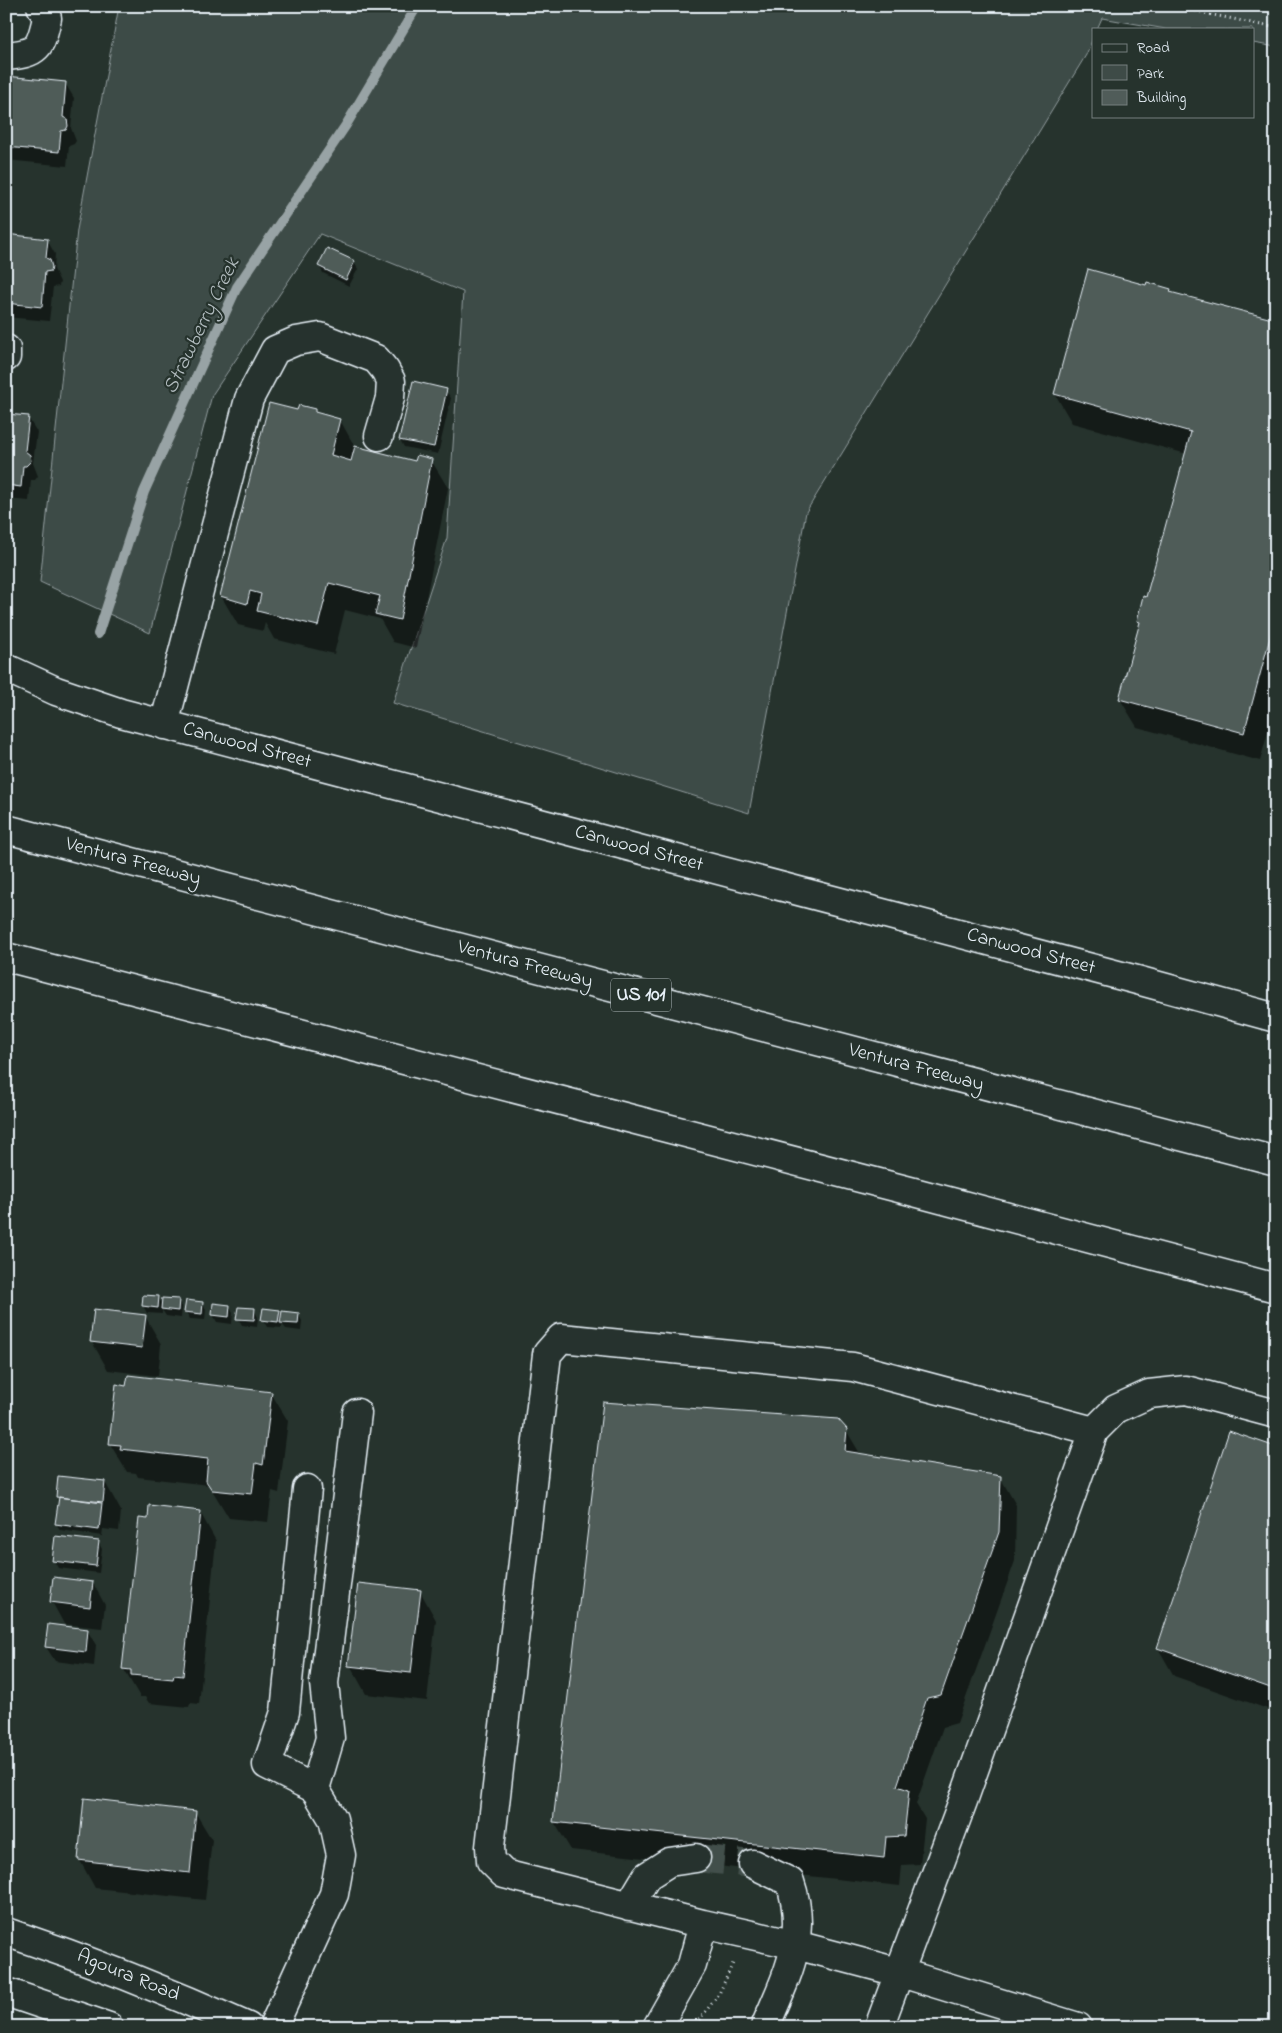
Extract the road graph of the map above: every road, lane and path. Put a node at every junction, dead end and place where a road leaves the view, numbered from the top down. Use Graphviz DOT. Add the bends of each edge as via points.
graph roads {
  1 [pos="41,6"];
  2 [pos="1171,6"];
  3 [pos="1276,28"];
  4 [pos="6,56"];
  5 [pos="6,349"];
  6 [pos="6,357"];
  7 [pos="379,436"];
  8 [pos="6,668"];
  9 [pos="164,725"];
  10 [pos="6,829"];
  11 [pos="6,957"];
  12 [pos="1276,1018"];
  13 [pos="1276,1160"];
  14 [pos="1276,1288"];
  15 [pos="357,1412"];
  16 [pos="1276,1414"];
  17 [pos="1094,1431"];
  18 [pos="307,1489"];
  19 [pos="315,1789"];
  20 [pos="696,1858"];
  21 [pos="753,1864"];
  22 [pos="629,1906"];
  23 [pos="703,1924"];
  24 [pos="6,1932"];
  25 [pos="796,1945"];
  26 [pos="736,1959"];
  27 [pos="898,1972"];
  28 [pos="6,1992"];
  29 [pos="109,2027"];
  30 [pos="248,2027"];
  31 [pos="273,2027"];
  32 [pos="657,2027"];
  33 [pos="694,2027"];
  34 [pos="765,2027"];
  35 [pos="879,2027"];
  36 [pos="1078,2027"];
  1 -- 4 [label="main road" via="47,18 41,43 28,54"];
  2 -- 3 [label="path"];
  5 -- 6 [label="main road"];
  7 -- 9 [label="main road" via="390,398 391,381 376,359 320,337 296,341 275,350 249,399"];
  8 -- 9 [label="main road, Canwood Street" via="56,691"];
  9 -- 12 [label="main road, Canwood Street"];
  10 -- 13 [label="main road, Ventura Freeway / US 101"];
  11 -- 14 [label="main road"];
  15 -- 19 [label="main road" via="324,1683 330,1738"];
  16 -- 17 [label="main road" via="1186,1390 1149,1394 1116,1409"];
  17 -- 22 [label="main road" via="853,1367 561,1338 547,1354 490,1847 491,1861 504,1874"];
  17 -- 27 [label="main road" via="963,1801"];
  18 -- 19 [label="main road" via="285,1712 267,1765"];
  19 -- 31 [label="main road" via="333,1819 341,1856 334,1894"];
  20 -- 22 [label="main road" via="669,1862 648,1876"];
  21 -- 25 [label="main road" via="790,1882 796,1900"];
  22 -- 23 [label="main road"];
  23 -- 25 [label="main road"];
  23 -- 32 [label="main road" via="692,1965"];
  24 -- 30 [label="main road, Agoura Road" via="85,1958"];
  25 -- 27 [label="main road"];
  25 -- 34 [label="main road"];
  26 -- 33 [label="path" via="719,1994"];
  27 -- 35 [label="main road"];
  27 -- 36 [label="main road"];
  28 -- 29 [label="main road"];
}
